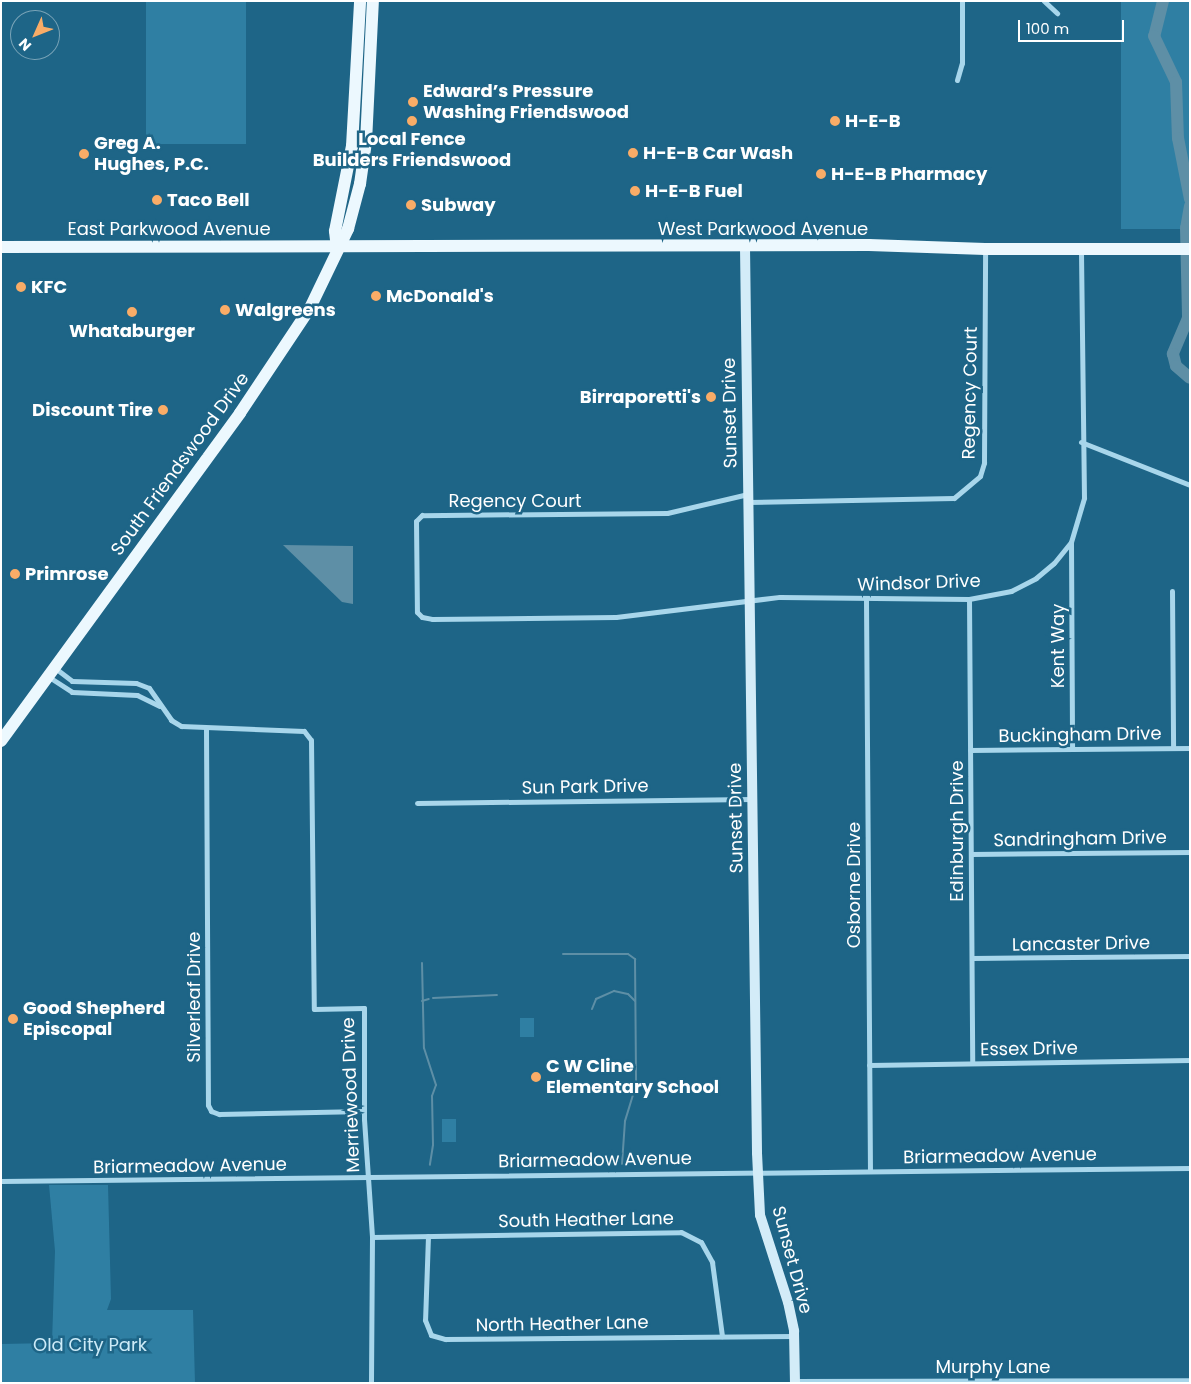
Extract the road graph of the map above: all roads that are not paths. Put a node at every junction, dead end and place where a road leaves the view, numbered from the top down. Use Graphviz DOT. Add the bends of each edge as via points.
graph roads {
  1 [pos="360,1"];
  2 [pos="373,1"];
  3 [pos="962,1"];
  4 [pos="1044,1"];
  5 [pos="1057,14"];
  6 [pos="957,80"];
  7 [pos="1,247"];
  8 [pos="745,247"];
  9 [pos="337,248"];
  10 [pos="985,249"];
  11 [pos="1081,249"];
  12 [pos="1190,249"];
  13 [pos="1082,442"];
  14 [pos="1190,485"];
  15 [pos="748,498"];
  16 [pos="1071,542"];
  17 [pos="1172,592"];
  18 [pos="969,599"];
  19 [pos="749,600"];
  20 [pos="866,600"];
  21 [pos="456,618"];
  22 [pos="52,672"];
  23 [pos="102,683"];
  24 [pos="101,694"];
  25 [pos="161,706"];
  26 [pos="206,729"];
  27 [pos="1,741"];
  28 [pos="1173,748"];
  29 [pos="1190,748"];
  30 [pos="1072,749"];
  31 [pos="970,750"];
  32 [pos="752,799"];
  33 [pos="417,803"];
  34 [pos="1190,852"];
  35 [pos="971,854"];
  36 [pos="1190,956"];
  37 [pos="972,958"];
  38 [pos="1190,1060"];
  39 [pos="972,1063"];
  40 [pos="869,1065"];
  41 [pos="364,1111"];
  42 [pos="1190,1168"];
  43 [pos="870,1171"];
  44 [pos="758,1172"];
  45 [pos="368,1177"];
  46 [pos="1,1181"];
  47 [pos="428,1236"];
  48 [pos="372,1237"];
  49 [pos="722,1336"];
  50 [pos="794,1336"];
  51 [pos="1190,1380"];
  52 [pos="795,1382"];
  53 [pos="371,1383"];
  1 -- 9 [label="main road, South Friendswood Drive" via="352,146 335,231"];
  2 -- 9 [label="main road, South Friendswood Drive" via="366,148 348,229"];
  3 -- 6 [label="street" via="962,63"];
  4 -- 5 [label="street"];
  7 -- 9 [label="main road, East Parkwood Avenue"];
  8 -- 9 [label="main road, West Parkwood Avenue"];
  8 -- 10 [label="main road, West Parkwood Avenue"];
  8 -- 15 [label="street, Sunset Drive"];
  9 -- 22 [label="main road, South Friendswood Drive" via="310,308 278,360"];
  10 -- 11 [label="main road, West Parkwood Avenue"];
  10 -- 15 [label="street, Regency Court" via="984,463 980,476 954,498"];
  11 -- 12 [label="main road, West Parkwood Avenue"];
  11 -- 13 [label="street, Windsor Drive"];
  13 -- 14 [label="street"];
  13 -- 16 [label="street, Windsor Drive" via="1084,498"];
  15 -- 19 [label="street, Sunset Drive"];
  15 -- 21 [label="street, Regency Court" via="667,513 422,515 416,521 417,612 432,619"];
  16 -- 18 [label="street, Windsor Drive" via="1036,578 1012,591"];
  16 -- 30 [label="street, Kent Way"];
  17 -- 28 [label="street"];
  18 -- 20 [label="street, Windsor Drive" via="905,596"];
  18 -- 31 [label="street, Edinburgh Drive"];
  19 -- 20 [label="street, Windsor Drive"];
  19 -- 21 [label="street, Windsor Drive" via="616,617"];
  19 -- 32 [label="street, Sunset Drive"];
  20 -- 40 [label="street, Osborne Drive"];
  22 -- 23 [label="street" via="72,680"];
  22 -- 24 [label="street" via="72,692"];
  22 -- 27 [label="main road, South Friendswood Drive"];
  23 -- 24 [label="street"];
  23 -- 25 [label="street" via="136,683 149,688"];
  24 -- 25 [label="street" via="137,695"];
  25 -- 26 [label="street" via="181,726"];
  26 -- 41 [label="street, Merriewood Drive" via="304,731 308,735 312,747 314,1009 364,1008"];
  26 -- 41 [label="street, Silverleaf Drive" via="208,1105 211,1111 219,1114"];
  28 -- 29 [label="street, Buckingham Drive"];
  28 -- 30 [label="street, Buckingham Drive"];
  30 -- 31 [label="street, Buckingham Drive"];
  31 -- 35 [label="street, Edinburgh Drive"];
  32 -- 33 [label="street, Sun Park Drive"];
  32 -- 44 [label="street, Sunset Drive"];
  34 -- 35 [label="street, Sandringham Drive"];
  35 -- 37 [label="street, Edinburgh Drive"];
  36 -- 37 [label="street, Lancaster Drive"];
  37 -- 39 [label="street, Edinburgh Drive"];
  38 -- 39 [label="street, Essex Drive"];
  39 -- 40 [label="street, Essex Drive"];
  40 -- 43 [label="street, Osborne Drive"];
  41 -- 45 [label="street, Merriewood Drive"];
  42 -- 43 [label="street, Briarmeadow Avenue"];
  43 -- 44 [label="street, Briarmeadow Avenue"];
  44 -- 45 [label="street, Briarmeadow Avenue"];
  44 -- 50 [label="street, Sunset Drive" via="760,1214 788,1302"];
  45 -- 46 [label="street, Briarmeadow Avenue"];
  45 -- 48 [label="street, Merriewood Drive"];
  47 -- 48 [label="street, South Heather Lane"];
  47 -- 49 [label="street, South Heather Lane" via="681,1232 701,1242 712,1262"];
  47 -- 49 [label="street, North Heather Lane" via="425,1320 431,1335 445,1339"];
  48 -- 53 [label="street, Merriewood Drive"];
  49 -- 50 [label="street, North Heather Lane"];
  50 -- 52 [label="street, Sunset Drive"];
  51 -- 52 [label="street, Murphy Lane"];
}
